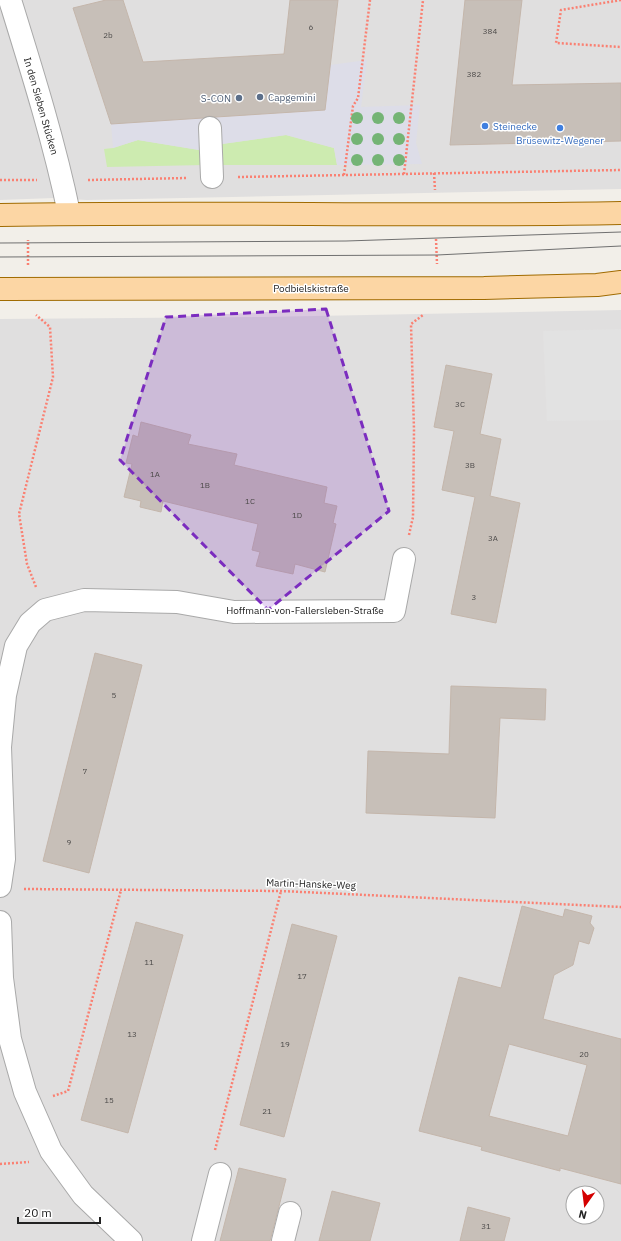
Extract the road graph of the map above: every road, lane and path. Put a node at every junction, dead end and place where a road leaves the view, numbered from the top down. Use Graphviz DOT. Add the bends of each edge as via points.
graph roads {
  1 [pos="10,0"];
  2 [pos="370,0"];
  3 [pos="423,0"];
  4 [pos="621,0"];
  5 [pos="621,47"];
  6 [pos="210,128"];
  7 [pos="621,170"];
  8 [pos="404,174"];
  9 [pos="344,175"];
  10 [pos="212,177"];
  11 [pos="0,180"];
  12 [pos="62,180"];
  13 [pos="69,213"];
  14 [pos="621,213"];
  15 [pos="28,214"];
  16 [pos="0,215"];
  17 [pos="621,282"];
  18 [pos="29,288"];
  19 [pos="438,288"];
  20 [pos="0,289"];
  21 [pos="404,559"];
  22 [pos="45,610"];
  23 [pos="0,886"];
  24 [pos="22,889"];
  25 [pos="121,890"];
  26 [pos="281,891"];
  27 [pos="621,907"];
  28 [pos="0,922"];
  29 [pos="30,1103"];
  30 [pos="220,1174"];
  31 [pos="290,1214"];
  32 [pos="131,1241"];
  33 [pos="203,1241"];
  34 [pos="283,1241"];
  1 -- 12 [label="street, In den Sieben Stücken"];
  2 -- 9 [label="path" via="358,98 353,106"];
  3 -- 8 [label="path"];
  4 -- 5 [label="path" via="562,10 556,43"];
  6 -- 10 [label="street"];
  7 -- 8 [label="path"];
  8 -- 9 [label="path"];
  9 -- 10 [label="path"];
  10 -- 12 [label="path"];
  11 -- 12 [label="path"];
  12 -- 13 [label="street, In den Sieben Stücken"];
  13 -- 14 [label="main road"];
  13 -- 15 [label="main road"];
  15 -- 16 [label="main road"];
  15 -- 18 [label="path"];
  17 -- 19 [label="main road, Podbielskistraße" via="596,285"];
  18 -- 19 [label="main road, Podbielskistraße"];
  18 -- 20 [label="main road, Podbielskistraße"];
  18 -- 22 [label="path" via="29,308 50,327 53,377 19,514 27,564"];
  19 -- 21 [label="path" via="439,302 411,324 413,517"];
  21 -- 22 [label="street, Hoffmann-von-Fallersleben-Straße" via="394,611 234,612 177,602 84,600"];
  22 -- 23 [label="street, Hoffmann-von-Fallersleben-Straße" via="30,623 16,646 5,695 0,747 4,859"];
  24 -- 25 [label="path, Martin-Hanske-Weg"];
  25 -- 26 [label="path, Martin-Hanske-Weg"];
  25 -- 29 [label="path" via="68,1092"];
  26 -- 27 [label="path, Martin-Hanske-Weg"];
  26 -- 30 [label="path" via="212,1159"];
  28 -- 29 [label="street" via="2,978 10,1039"];
  29 -- 32 [label="street" via="51,1151 78,1189"];
  30 -- 33 [label="street"];
  31 -- 34 [label="street"];
}
